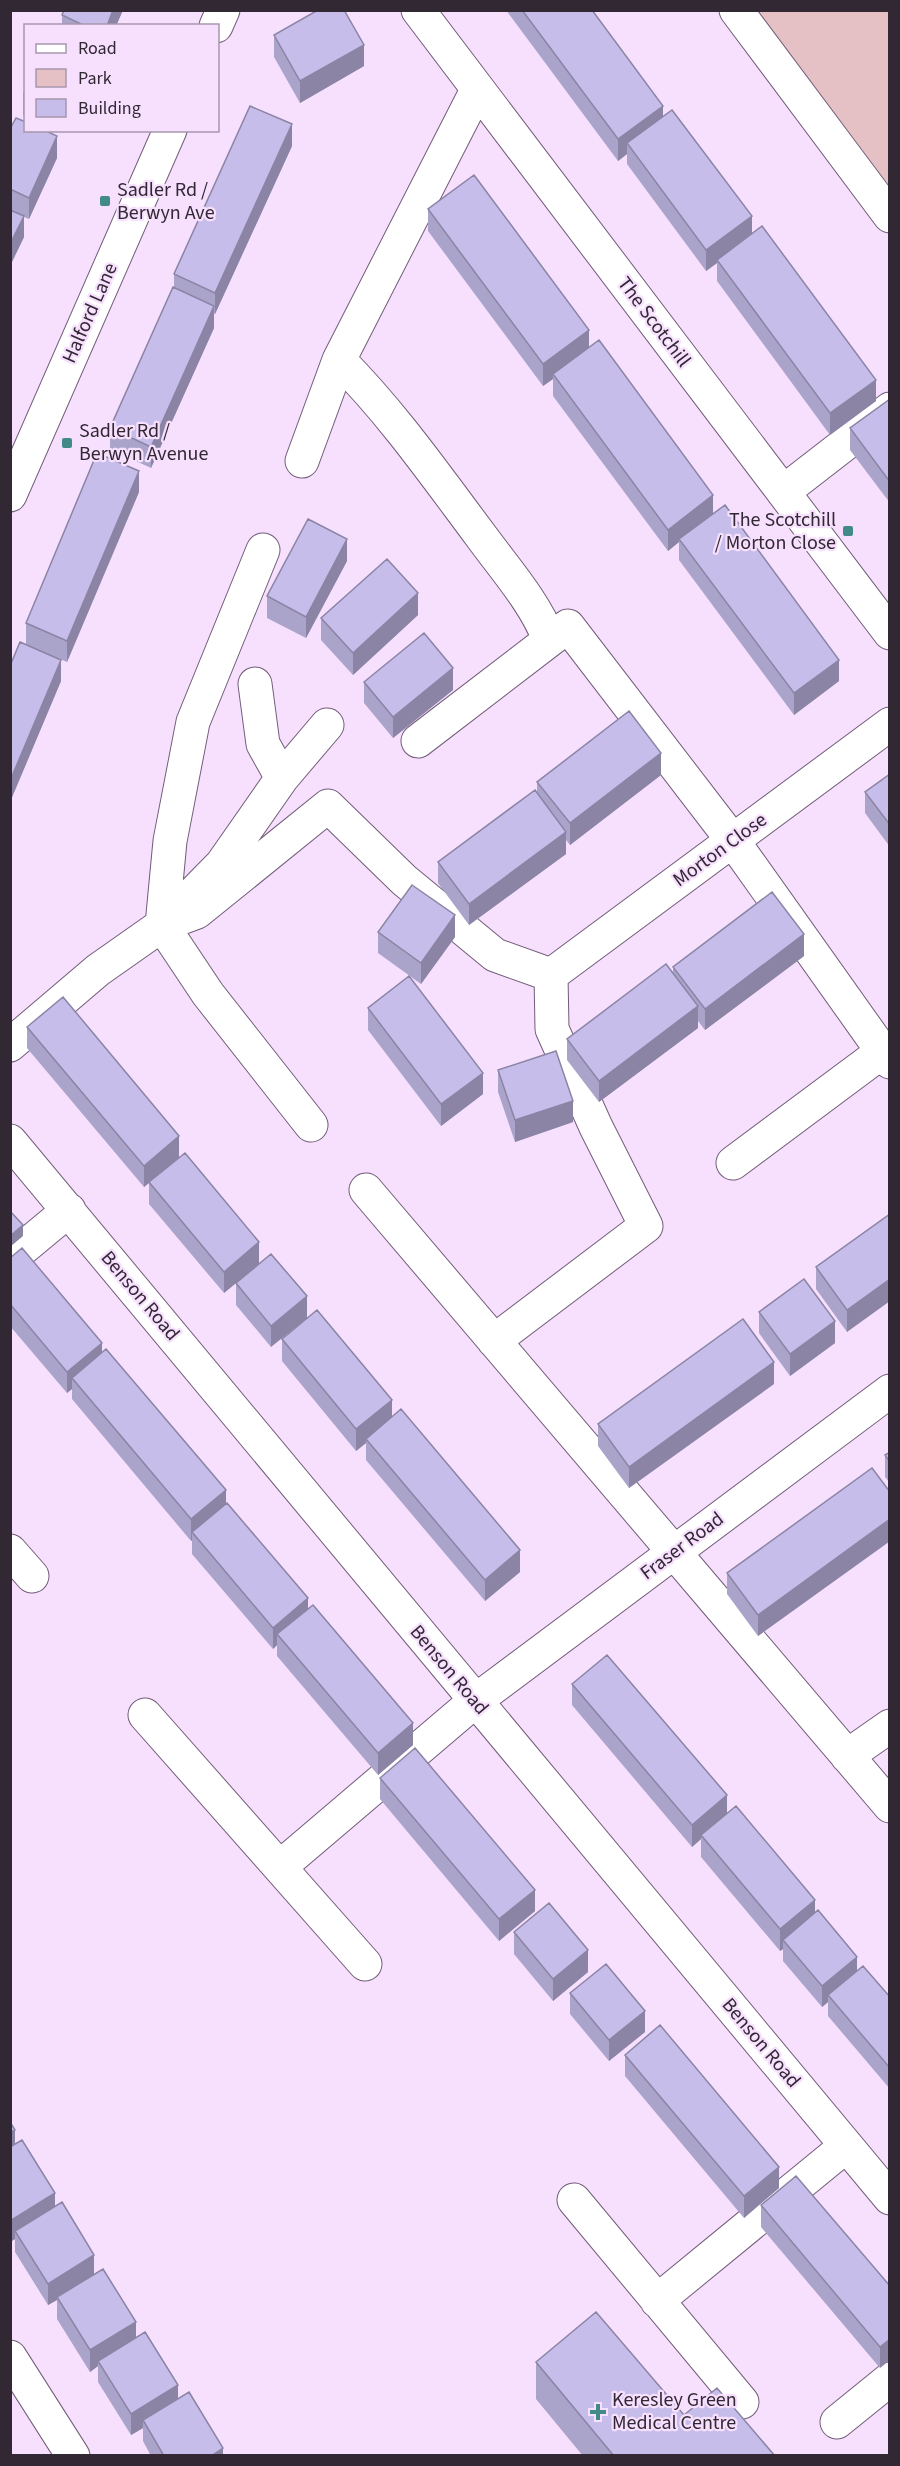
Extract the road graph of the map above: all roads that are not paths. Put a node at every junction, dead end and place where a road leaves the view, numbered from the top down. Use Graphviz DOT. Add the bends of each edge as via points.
graph roads {
  1 [pos="223,10"];
  2 [pos="418,10"];
  3 [pos="736,10"];
  4 [pos="217,24"];
  5 [pos="477,90"];
  6 [pos="169,132"];
  7 [pos="890,216"];
  8 [pos="339,360"];
  9 [pos="890,409"];
  10 [pos="302,461"];
  11 [pos="14,476"];
  12 [pos="783,492"];
  13 [pos="262,550"];
  14 [pos="890,633"];
  15 [pos="549,639"];
  16 [pos="255,684"];
  17 [pos="890,724"];
  18 [pos="327,725"];
  19 [pos="418,741"];
  20 [pos="282,778"];
  21 [pos="733,841"];
  22 [pos="162,925"];
  23 [pos="551,975"];
  24 [pos="10,1044"];
  25 [pos="886,1057"];
  26 [pos="311,1125"];
  27 [pos="10,1142"];
  28 [pos="733,1163"];
  29 [pos="366,1190"];
  30 [pos="69,1210"];
  31 [pos="10,1259"];
  32 [pos="494,1341"];
  33 [pos="890,1391"];
  34 [pos="10,1551"];
  35 [pos="674,1552"];
  36 [pos="32,1576"];
  37 [pos="475,1701"];
  38 [pos="145,1715"];
  39 [pos="890,1726"];
  40 [pos="847,1756"];
  41 [pos="890,1806"];
  42 [pos="280,1867"];
  43 [pos="365,1964"];
  44 [pos="846,2146"];
  45 [pos="890,2198"];
  46 [pos="574,2200"];
  47 [pos="657,2301"];
  48 [pos="10,2357"];
  49 [pos="890,2379"];
  50 [pos="742,2402"];
  51 [pos="837,2422"];
  52 [pos="73,2456"];
  1 -- 4 [label="street"];
  2 -- 5 [label="street, The Scotchill"];
  3 -- 7 [label="street"];
  5 -- 8 [label="street"];
  5 -- 12 [label="street, The Scotchill"];
  6 -- 11 [label="street, Halford Lane"];
  8 -- 10 [label="street"];
  8 -- 15 [label="street" via="371,392 466,516 540,615"];
  9 -- 12 [label="street"];
  12 -- 14 [label="street, The Scotchill"];
  13 -- 22 [label="street" via="193,722 170,841"];
  15 -- 19 [label="street"];
  15 -- 21 [label="street" via="568,626"];
  16 -- 20 [label="street" via="263,744"];
  17 -- 21 [label="street, Morton Close"];
  18 -- 20 [label="street"];
  20 -- 22 [label="street" via="222,864"];
  21 -- 23 [label="street, Morton Close"];
  21 -- 25 [label="street"];
  22 -- 23 [label="street" via="197,912 328,806 404,880 495,955"];
  22 -- 24 [label="street" via="98,970"];
  22 -- 26 [label="street" via="208,994"];
  23 -- 32 [label="street" via="552,1029 646,1226"];
  25 -- 28 [label="street"];
  27 -- 30 [label="street, Benson Road"];
  29 -- 32 [label="street"];
  30 -- 31 [label="street"];
  30 -- 37 [label="street, Benson Road"];
  32 -- 35 [label="street"];
  33 -- 35 [label="street, Fraser Road"];
  34 -- 36 [label="street"];
  35 -- 37 [label="street, Fraser Road"];
  35 -- 40 [label="street"];
  37 -- 42 [label="street, Fraser Road"];
  37 -- 44 [label="street, Benson Road"];
  38 -- 42 [label="street"];
  39 -- 40 [label="street"];
  40 -- 41 [label="street"];
  42 -- 43 [label="street"];
  44 -- 45 [label="street, Benson Road"];
  44 -- 47 [label="street"];
  46 -- 47 [label="street"];
  47 -- 50 [label="street"];
  48 -- 52 [label="street"];
  49 -- 51 [label="street"];
}
